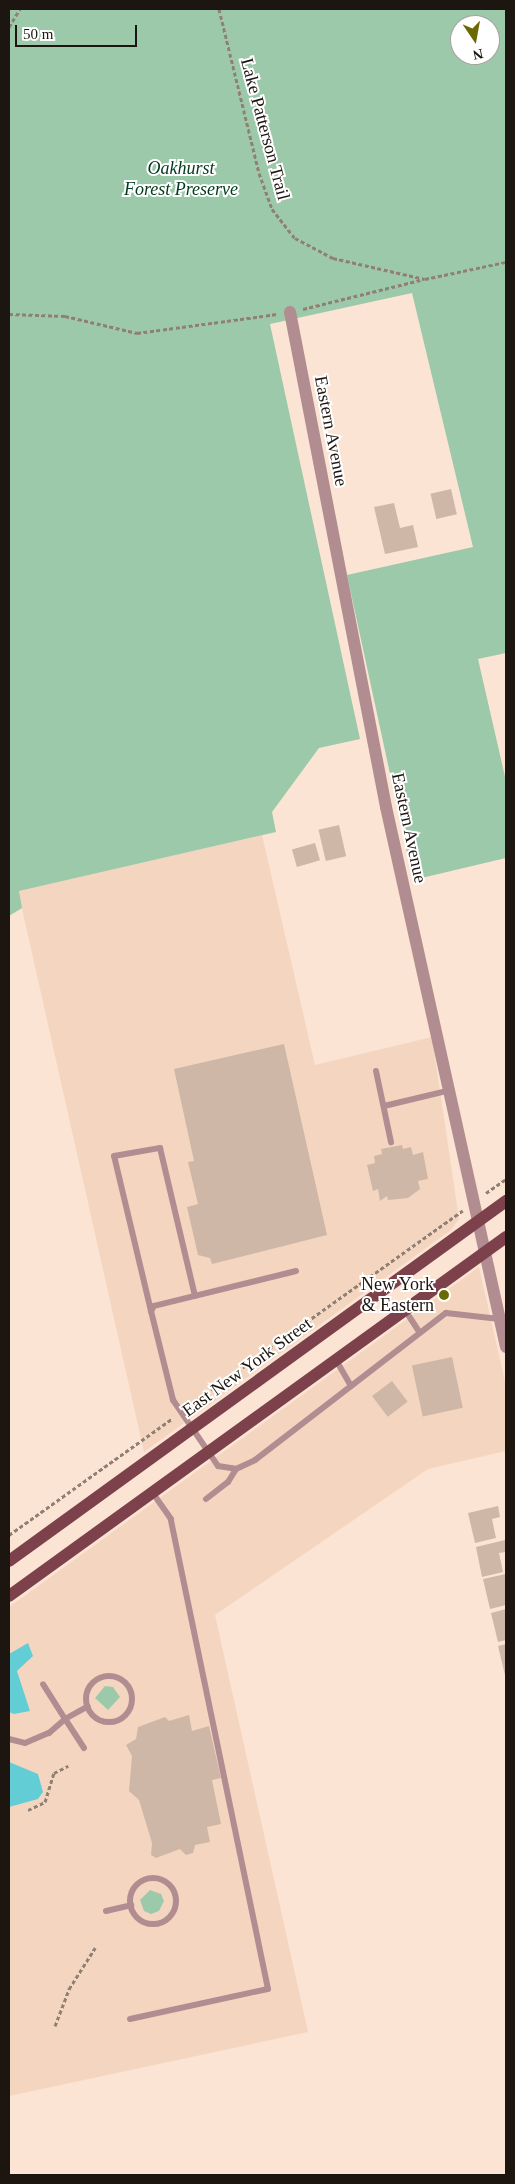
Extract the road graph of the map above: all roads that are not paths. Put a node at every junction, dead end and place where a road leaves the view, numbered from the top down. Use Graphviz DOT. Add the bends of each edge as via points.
graph roads {
  1 [pos="290,312"];
  2 [pos="376,1071"];
  3 [pos="447,1091"];
  4 [pos="384,1106"];
  5 [pos="391,1142"];
  6 [pos="506,1201"];
  7 [pos="478,1222"];
  8 [pos="506,1237"];
  9 [pos="485,1252"];
  10 [pos="296,1271"];
  11 [pos="194,1296"];
  12 [pos="405,1310"];
  13 [pos="150,1311"];
  14 [pos="500,1319"];
  15 [pos="420,1333"];
  16 [pos="506,1347"];
  17 [pos="336,1360"];
  18 [pos="351,1386"];
  19 [pos="191,1429"];
  20 [pos="208,1452"];
  21 [pos="236,1469"];
  22 [pos="152,1492"];
  23 [pos="206,1499"];
  24 [pos="9,1561"];
  25 [pos="9,1596"];
  26 [pos="43,1684"];
  27 [pos="88,1706"];
  28 [pos="65,1719"];
  29 [pos="9,1739"];
  30 [pos="84,1748"];
  31 [pos="131,1905"];
  32 [pos="106,1911"];
  33 [pos="130,2019"];
  1 -- 3 [label="street, Eastern Avenue"];
  2 -- 4 [label="lane"];
  3 -- 4 [label="lane"];
  3 -- 7 [label="street, Eastern Avenue"];
  4 -- 5 [label="lane"];
  6 -- 7 [label="main road, East New York Street"];
  7 -- 9 [label="street, Eastern Avenue"];
  7 -- 19 [label="main road, East New York Street"];
  8 -- 9 [label="main road"];
  9 -- 12 [label="main road"];
  9 -- 14 [label="street, Eastern Avenue"];
  10 -- 11 [label="lane"];
  11 -- 13 [label="lane" via="154,1306"];
  11 -- 13 [label="lane" via="160,1148 114,1156"];
  12 -- 15 [label="lane"];
  12 -- 17 [label="main road"];
  13 -- 19 [label="lane" via="173,1400"];
  14 -- 15 [label="lane" via="446,1313"];
  14 -- 16 [label="street, Eastern Avenue"];
  15 -- 18 [label="lane"];
  17 -- 18 [label="lane"];
  17 -- 20 [label="main road"];
  18 -- 21 [label="lane" via="255,1460"];
  19 -- 20 [label="lane"];
  19 -- 24 [label="main road, East New York Street"];
  20 -- 21 [label="lane" via="218,1466"];
  20 -- 22 [label="main road"];
  21 -- 23 [label="lane" via="228,1482"];
  22 -- 25 [label="main road"];
  22 -- 33 [label="lane" via="171,1519 268,1989"];
  26 -- 28 [label="lane"];
  27 -- 27 [label="lane" via="103,1720 118,1720 132,1704 130,1690 121,1679 101,1677 90,1686"];
  27 -- 28 [label="lane"];
  28 -- 29 [label="lane" via="50,1733 24,1742"];
  28 -- 30 [label="lane"];
  31 -- 31 [label="lane" via="142,1921 155,1924 172,1914 176,1900 164,1882 150,1879 137,1886"];
  31 -- 32 [label="lane"];
}
